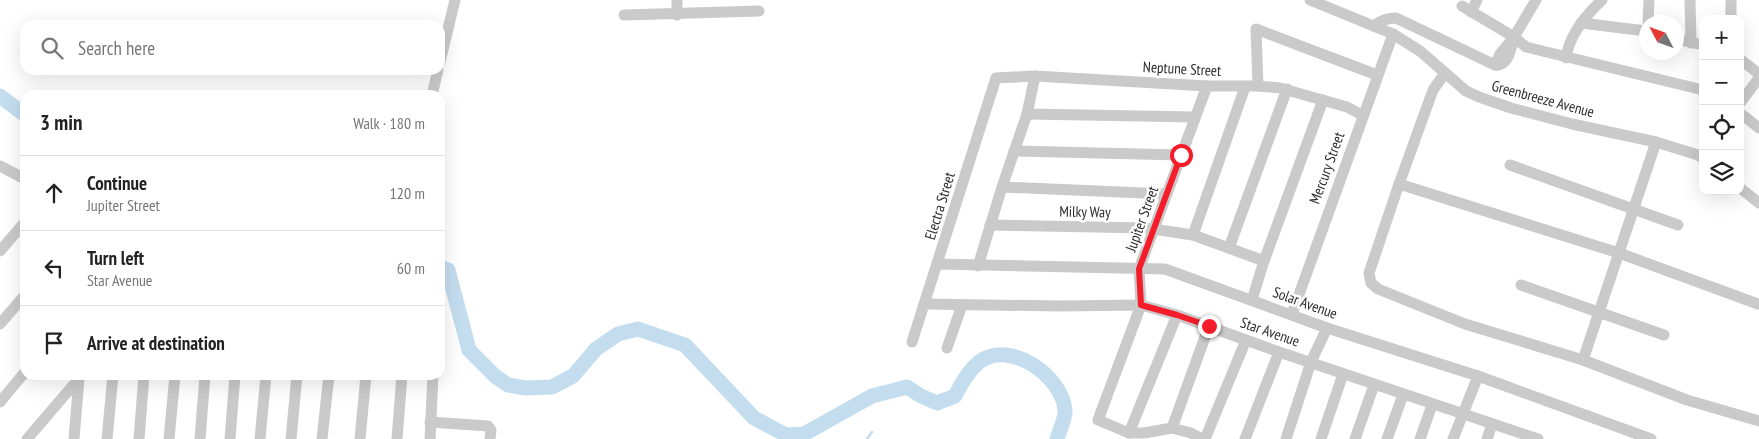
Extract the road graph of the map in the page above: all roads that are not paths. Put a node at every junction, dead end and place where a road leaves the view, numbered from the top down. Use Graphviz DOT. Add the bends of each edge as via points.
graph roads {
  1 [pos="455,0"];
  2 [pos="677,0"];
  3 [pos="1310,0"];
  4 [pos="1477,0"];
  5 [pos="1536,0"];
  6 [pos="1602,0"];
  7 [pos="1649,0"];
  8 [pos="1690,0"];
  9 [pos="1731,0"];
  10 [pos="759,11"];
  11 [pos="677,14"];
  12 [pos="624,15"];
  13 [pos="1648,15"];
  14 [pos="1731,15"];
  15 [pos="1581,23"];
  16 [pos="1374,26"];
  17 [pos="1639,30"];
  18 [pos="1393,34"];
  19 [pos="1514,37"];
  20 [pos="445,41"];
  21 [pos="1684,41"];
  22 [pos="1691,43"];
  23 [pos="1699,44"];
  24 [pos="1566,58"];
  25 [pos="1741,60"];
  26 [pos="1445,73"];
  27 [pos="1759,74"];
  28 [pos="437,75"];
  29 [pos="1377,75"];
  30 [pos="1035,76"];
  31 [pos="996,78"];
  32 [pos="1759,78"];
  33 [pos="1207,86"];
  34 [pos="1246,86"];
  35 [pos="1258,86"];
  36 [pos="1287,89"];
  37 [pos="1699,89"];
  38 [pos="433,90"];
  39 [pos="1744,98"];
  40 [pos="1324,100"];
  41 [pos="1027,114"];
  42 [pos="1362,115"];
  43 [pos="1744,116"];
  44 [pos="1195,117"];
  45 [pos="1759,128"];
  46 [pos="1656,142"];
  47 [pos="1014,152"];
  48 [pos="1181,155"];
  49 [pos="1699,156"];
  50 [pos="1510,165"];
  51 [pos="2,170"];
  52 [pos="20,177"];
  53 [pos="1399,184"];
  54 [pos="1002,187"];
  55 [pos="1744,191"];
  56 [pos="1167,194"];
  57 [pos="1759,204"];
  58 [pos="1633,210"];
  59 [pos="990,225"];
  60 [pos="1678,225"];
  61 [pos="20,228"];
  62 [pos="1154,229"];
  63 [pos="1193,235"];
  64 [pos="1229,248"];
  65 [pos="0,251"];
  66 [pos="1619,253"];
  67 [pos="1264,261"];
  68 [pos="938,264"];
  69 [pos="978,266"];
  70 [pos="1139,269"];
  71 [pos="1521,285"];
  72 [pos="1252,300"];
  73 [pos="20,301"];
  74 [pos="924,304"];
  75 [pos="1758,304"];
  76 [pos="962,305"];
  77 [pos="1141,305"];
  78 [pos="1600,312"];
  79 [pos="1292,314"];
  80 [pos="1177,315"];
  81 [pos="0,324"];
  82 [pos="1209,326"];
  83 [pos="1327,328"];
  84 [pos="1664,335"];
  85 [pos="1246,340"];
  86 [pos="912,342"];
  87 [pos="948,348"];
  88 [pos="1279,352"];
  89 [pos="1583,360"];
  90 [pos="1311,362"];
  91 [pos="1343,374"];
  92 [pos="1478,376"];
  93 [pos="20,378"];
  94 [pos="77,380"];
  95 [pos="80,380"];
  96 [pos="112,380"];
  97 [pos="144,380"];
  98 [pos="175,380"];
  99 [pos="205,380"];
  100 [pos="236,380"];
  101 [pos="266,380"];
  102 [pos="297,380"];
  103 [pos="328,380"];
  104 [pos="366,380"];
  105 [pos="402,380"];
  106 [pos="433,380"];
  107 [pos="1374,385"];
  108 [pos="1402,395"];
  109 [pos="0,402"];
  110 [pos="1432,405"];
  111 [pos="1462,414"];
  112 [pos="1759,421"];
  113 [pos="430,422"];
  114 [pos="1492,424"];
  115 [pos="1172,428"];
  116 [pos="1130,433"];
  117 [pos="1621,434"];
  118 [pos="1520,436"];
  119 [pos="28,439"];
  120 [pos="74,439"];
  121 [pos="107,439"];
  122 [pos="139,439"];
  123 [pos="169,439"];
  124 [pos="200,439"];
  125 [pos="230,439"];
  126 [pos="260,439"];
  127 [pos="291,439"];
  128 [pos="322,439"];
  129 [pos="360,439"];
  130 [pos="397,439"];
  131 [pos="430,439"];
  132 [pos="490,439"];
  133 [pos="1204,439"];
  134 [pos="1245,439"];
  135 [pos="1286,439"];
  136 [pos="1321,439"];
  137 [pos="1355,439"];
  138 [pos="1387,439"];
  139 [pos="1420,439"];
  140 [pos="1453,439"];
  141 [pos="1487,439"];
  142 [pos="1538,439"];
  143 [pos="1651,439"];
  1 -- 20 [label="street"];
  2 -- 11 [label="street"];
  3 -- 16 [label="street, Greenbreeze Avenue"];
  4 -- 19 [label="street" via="1466,9"];
  5 -- 19 [label="street"];
  6 -- 15 [label="street"];
  7 -- 13 [label="street"];
  8 -- 22 [label="street"];
  9 -- 14 [label="street"];
  10 -- 11 [label="street"];
  11 -- 12 [label="street"];
  15 -- 17 [label="street"];
  15 -- 24 [label="street" via="1567,49"];
  16 -- 18 [label="street, Greenbreeze Avenue"];
  16 -- 19 [label="street" via="1388,18 1396,18 1495,66"];
  18 -- 26 [label="street, Greenbreeze Avenue" via="1420,51"];
  18 -- 29 [label="street, Mercury Street"];
  19 -- 24 [label="street" via="1526,47"];
  21 -- 22 [label="street"];
  22 -- 23 [label="street"];
  24 -- 37 [label="street"];
  25 -- 27 [label="street"];
  26 -- 46 [label="street, Greenbreeze Avenue" via="1466,91 1511,108"];
  26 -- 53 [label="street" via="1433,90"];
  28 -- 38 [label="street"];
  29 -- 35 [label="street" via="1256,30"];
  29 -- 42 [label="street, Mercury Street"];
  30 -- 31 [label="street, Neptune Street"];
  30 -- 33 [label="street, Neptune Street"];
  30 -- 41 [label="street"];
  31 -- 68 [label="street, Electra Street"];
  32 -- 39 [label="street"];
  33 -- 34 [label="street, Neptune Street"];
  33 -- 44 [label="street, Jupiter Street"];
  34 -- 35 [label="street, Neptune Street"];
  34 -- 63 [label="street"];
  35 -- 36 [label="street, Neptune Street"];
  36 -- 40 [label="street, Neptune Street"];
  36 -- 64 [label="street"];
  40 -- 42 [label="street, Neptune Street"];
  40 -- 67 [label="street"];
  41 -- 44 [label="street"];
  41 -- 47 [label="street"];
  42 -- 79 [label="street, Mercury Street"];
  43 -- 45 [label="street"];
  44 -- 48 [label="street, Jupiter Street"];
  46 -- 49 [label="street, Greenbreeze Avenue"];
  46 -- 58 [label="street"];
  47 -- 48 [label="street"];
  47 -- 54 [label="street"];
  48 -- 56 [label="street, Jupiter Street"];
  50 -- 58 [label="street"];
  51 -- 52 [label="street"];
  53 -- 66 [label="street"];
  53 -- 89 [label="street" via="1369,273 1371,283 1378,289 1465,324"];
  54 -- 56 [label="street"];
  54 -- 59 [label="street"];
  55 -- 57 [label="street"];
  56 -- 62 [label="street, Jupiter Street"];
  58 -- 60 [label="street"];
  58 -- 66 [label="street"];
  59 -- 62 [label="street, Milky Way"];
  59 -- 69 [label="street"];
  61 -- 65 [label="street"];
  62 -- 63 [label="street, Milky Way"];
  62 -- 70 [label="street, Jupiter Street"];
  63 -- 64 [label="street, Milky Way"];
  64 -- 67 [label="street, Milky Way"];
  66 -- 75 [label="street"];
  66 -- 78 [label="street"];
  67 -- 72 [label="street"];
  68 -- 69 [label="street, Solar Avenue"];
  68 -- 74 [label="street, Electra Street"];
  69 -- 70 [label="street, Solar Avenue"];
  70 -- 72 [label="street, Solar Avenue" via="1165,269"];
  70 -- 77 [label="street, Jupiter Street"];
  71 -- 78 [label="street"];
  72 -- 79 [label="street, Solar Avenue"];
  73 -- 81 [label="street"];
  74 -- 76 [label="street, Star Avenue"];
  74 -- 86 [label="street, Electra Street"];
  76 -- 77 [label="street, Star Avenue"];
  76 -- 87 [label="street"];
  77 -- 80 [label="street, Star Avenue"];
  77 -- 116 [label="street, Jupiter Street" via="1098,420"];
  78 -- 84 [label="street"];
  78 -- 89 [label="street"];
  79 -- 83 [label="street, Solar Avenue"];
  80 -- 82 [label="street, Star Avenue"];
  80 -- 116 [label="street"];
  82 -- 85 [label="street, Star Avenue"];
  82 -- 115 [label="street"];
  83 -- 90 [label="street"];
  83 -- 92 [label="street, Solar Avenue"];
  85 -- 88 [label="street, Star Avenue"];
  85 -- 133 [label="street"];
  88 -- 90 [label="street, Star Avenue"];
  88 -- 134 [label="street"];
  89 -- 112 [label="street" via="1687,400"];
  90 -- 91 [label="street, Star Avenue"];
  90 -- 135 [label="street"];
  91 -- 107 [label="street, Star Avenue"];
  91 -- 136 [label="street"];
  92 -- 111 [label="street"];
  92 -- 117 [label="street, Solar Avenue"];
  93 -- 109 [label="street"];
  94 -- 119 [label="street"];
  95 -- 120 [label="street"];
  96 -- 121 [label="street"];
  97 -- 122 [label="street"];
  98 -- 123 [label="street"];
  99 -- 124 [label="street"];
  100 -- 125 [label="street"];
  101 -- 126 [label="street"];
  102 -- 127 [label="street"];
  103 -- 128 [label="street"];
  104 -- 129 [label="street"];
  105 -- 130 [label="street"];
  106 -- 113 [label="street"];
  107 -- 108 [label="street, Star Avenue"];
  107 -- 137 [label="street"];
  108 -- 110 [label="street, Star Avenue"];
  108 -- 138 [label="street"];
  110 -- 111 [label="street, Star Avenue"];
  110 -- 139 [label="street"];
  111 -- 114 [label="street, Star Avenue"];
  111 -- 140 [label="street"];
  113 -- 131 [label="street"];
  113 -- 132 [label="street" via="488,426 492,430"];
  114 -- 118 [label="street, Star Avenue"];
  114 -- 141 [label="street"];
  115 -- 116 [label="street"];
  115 -- 133 [label="street"];
  117 -- 143 [label="street, Solar Avenue"];
  118 -- 142 [label="street, Star Avenue"];
}
